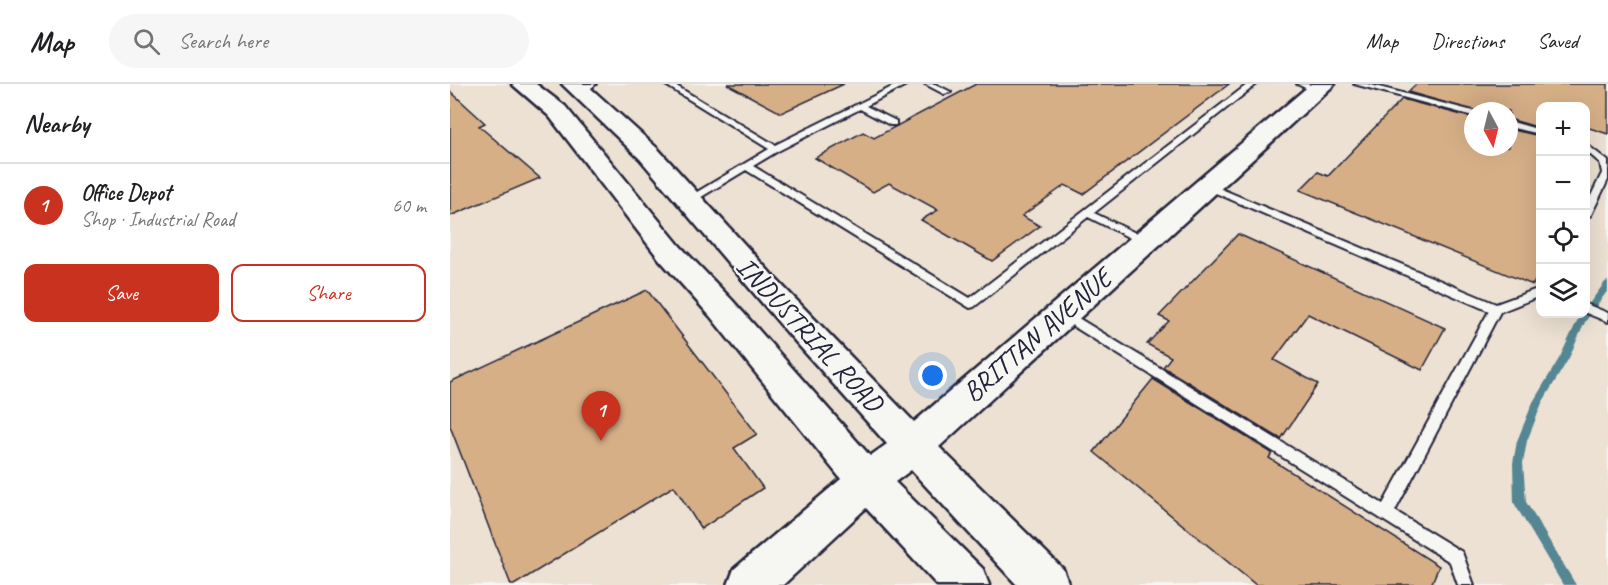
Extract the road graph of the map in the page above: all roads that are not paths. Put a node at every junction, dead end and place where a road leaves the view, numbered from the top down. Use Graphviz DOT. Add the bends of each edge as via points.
graph roads {
  1 [pos="523,84"];
  2 [pos="668,84"];
  3 [pos="904,84"];
  4 [pos="929,84"];
  5 [pos="1253,84"];
  6 [pos="1358,84"];
  7 [pos="582,86"];
  8 [pos="1314,86"];
  9 [pos="947,92"];
  10 [pos="860,106"];
  11 [pos="1464,112"];
  12 [pos="893,123"];
  13 [pos="1518,126"];
  14 [pos="1536,131"];
  15 [pos="775,149"];
  16 [pos="1590,150"];
  17 [pos="746,166"];
  18 [pos="1207,186"];
  19 [pos="690,200"];
  20 [pos="1589,210"];
  21 [pos="1087,213"];
  22 [pos="1144,241"];
  23 [pos="1536,294"];
  24 [pos="1496,309"];
  25 [pos="1590,310"];
  26 [pos="1061,313"];
  27 [pos="1608,318"];
  28 [pos="913,446"];
  29 [pos="867,481"];
  30 [pos="1386,513"];
  31 [pos="750,585"];
  32 [pos="967,585"];
  33 [pos="1047,585"];
  34 [pos="1466,585"];
  1 -- 29 [label="main road, INDUSTRIAL ROAD" via="557,111 670,253"];
  2 -- 15 [label="lane"];
  3 -- 10 [label="lane"];
  4 -- 9 [label="lane"];
  5 -- 21 [label="lane"];
  6 -- 11 [label="lane"];
  7 -- 19 [label="main road, INDUSTRIAL ROAD"];
  8 -- 18 [label="main road, BRITTAN AVENUE"];
  10 -- 12 [label="lane"];
  10 -- 15 [label="lane"];
  13 -- 14 [label="lane"];
  15 -- 17 [label="lane"];
  16 -- 20 [label="lane" via="1604,162 1607,174"];
  17 -- 19 [label="lane"];
  17 -- 21 [label="lane" via="970,304"];
  18 -- 22 [label="main road, BRITTAN AVENUE"];
  18 -- 24 [label="lane"];
  19 -- 28 [label="main road, INDUSTRIAL ROAD" via="763,285"];
  21 -- 22 [label="lane"];
  22 -- 26 [label="main road, BRITTAN AVENUE"];
  23 -- 24 [label="lane"];
  24 -- 30 [label="lane"];
  25 -- 27 [label="lane"];
  26 -- 28 [label="main road, BRITTAN AVENUE"];
  26 -- 30 [label="lane"];
  28 -- 29 [label="main road, BRITTAN AVENUE"];
  28 -- 33 [label="main road, INDUSTRIAL ROAD"];
  29 -- 31 [label="main road, BRITTAN AVENUE"];
  29 -- 32 [label="main road, INDUSTRIAL ROAD"];
  30 -- 34 [label="lane" via="1456,556"];
}
